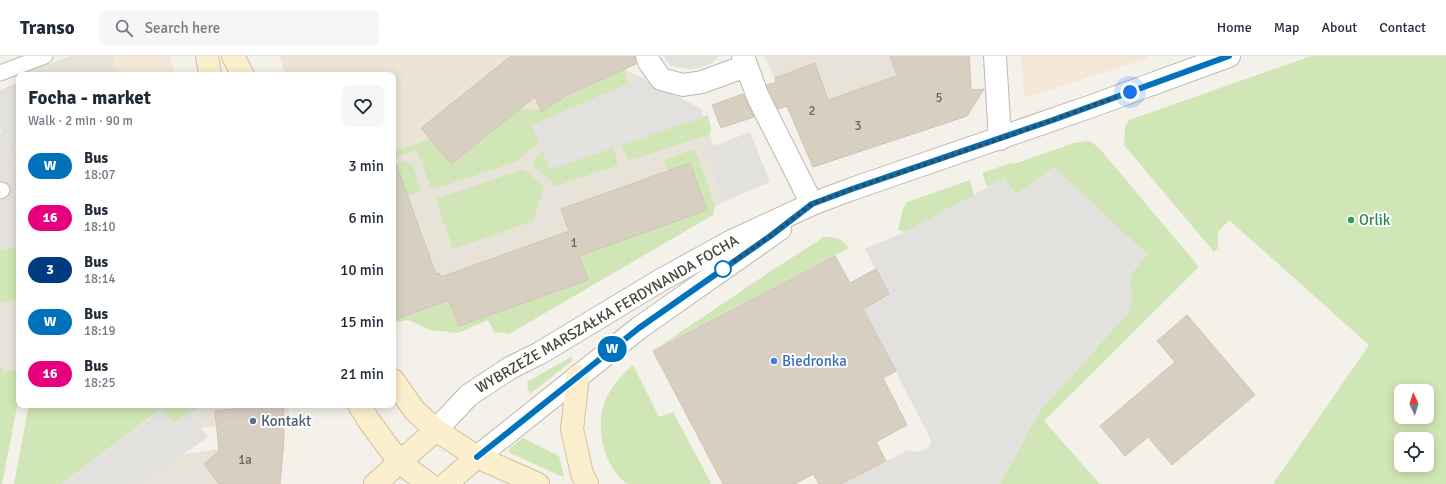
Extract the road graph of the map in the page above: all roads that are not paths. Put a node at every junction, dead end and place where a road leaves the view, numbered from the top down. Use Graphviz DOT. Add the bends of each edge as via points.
graph roads {
  1 [pos="45,56"];
  2 [pos="207,56"];
  3 [pos="233,56"];
  4 [pos="647,56"];
  5 [pos="995,56"];
  6 [pos="1229,56"];
  7 [pos="744,61"];
  8 [pos="210,72"];
  9 [pos="241,72"];
  10 [pos="0,73"];
  11 [pos="1000,139"];
  12 [pos="812,204"];
  13 [pos="578,376"];
  14 [pos="396,384"];
  15 [pos="361,408"];
  16 [pos="436,430"];
  17 [pos="477,457"];
  18 [pos="400,463"];
  19 [pos="375,484"];
  20 [pos="429,484"];
  21 [pos="446,484"];
  22 [pos="538,484"];
  23 [pos="587,484"];
  1 -- 10 [label="lane"];
  2 -- 8 [label="main road"];
  3 -- 9 [label="main road"];
  4 -- 7 [label="street" via="661,79 682,85 702,82"];
  5 -- 11 [label="street"];
  6 -- 11 [label="street, WYBRZEŻE MARSZAŁKA FERDYNANDA FOCHA"];
  7 -- 12 [label="street" via="758,97"];
  11 -- 12 [label="street, WYBRZEŻE MARSZAŁKA FERDYNANDA FOCHA"];
  12 -- 13 [label="street, WYBRZEŻE MARSZAŁKA FERDYNANDA FOCHA" via="639,328"];
  12 -- 16 [label="street, WYBRZEŻE MARSZAŁKA FERDYNANDA FOCHA" via="730,242 510,368 469,395"];
  13 -- 17 [label="street, WYBRZEŻE MARSZAŁKA FERDYNANDA FOCHA"];
  13 -- 23 [label="main road" via="572,429 582,474"];
  14 -- 16 [label="main road" via="415,411"];
  15 -- 18 [label="main road"];
  16 -- 17 [label="main road"];
  16 -- 18 [label="main road, WYBRZEŻE MARSZAŁKA FERDYNANDA FOCHA"];
  17 -- 21 [label="main road, WYBRZEŻE MARSZAŁKA FERDYNANDA FOCHA"];
  17 -- 22 [label="main road"];
  18 -- 19 [label="main road, WYBRZEŻE MARSZAŁKA FERDYNANDA FOCHA"];
  18 -- 20 [label="main road"];
}
